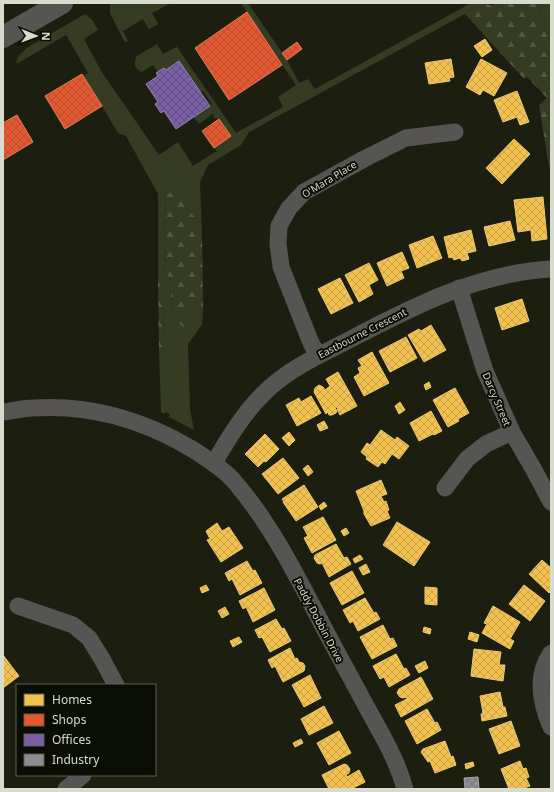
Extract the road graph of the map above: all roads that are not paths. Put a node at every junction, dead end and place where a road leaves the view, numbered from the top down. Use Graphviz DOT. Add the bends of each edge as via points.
graph roads {
  1 [pos="62,3"];
  2 [pos="3,37"];
  3 [pos="455,132"];
  4 [pos="551,269"];
  5 [pos="459,288"];
  6 [pos="318,355"];
  7 [pos="3,412"];
  8 [pos="512,432"];
  9 [pos="214,463"];
  10 [pos="446,488"];
  11 [pos="551,502"];
  12 [pos="18,606"];
  13 [pos="551,653"];
  14 [pos="115,684"];
  15 [pos="551,727"];
  16 [pos="82,776"];
  17 [pos="66,789"];
  18 [pos="405,789"];
  1 -- 2 [label="main road"];
  3 -- 6 [label="street, O'Mara Place" via="406,138 304,192 289,208 279,226 281,267"];
  4 -- 5 [label="street, Eastbourne Crescent" via="506,274"];
  5 -- 6 [label="street, Eastbourne Crescent" via="408,309"];
  5 -- 8 [label="street, Darcy Street" via="485,370"];
  6 -- 9 [label="street, Eastbourne Crescent" via="293,369 262,394 233,431"];
  7 -- 9 [label="street, Paddy Dobbin Drive" via="33,408 106,413 172,437"];
  8 -- 10 [label="street" via="486,444 467,459"];
  8 -- 11 [label="street, Darcy Street"];
  9 -- 18 [label="street, Paddy Dobbin Drive" via="232,478 270,530 386,742"];
  12 -- 14 [label="street" via="73,625 89,638"];
  13 -- 15 [label="street" via="542,675 541,694 544,711"];
  16 -- 17 [label="street"];
}
